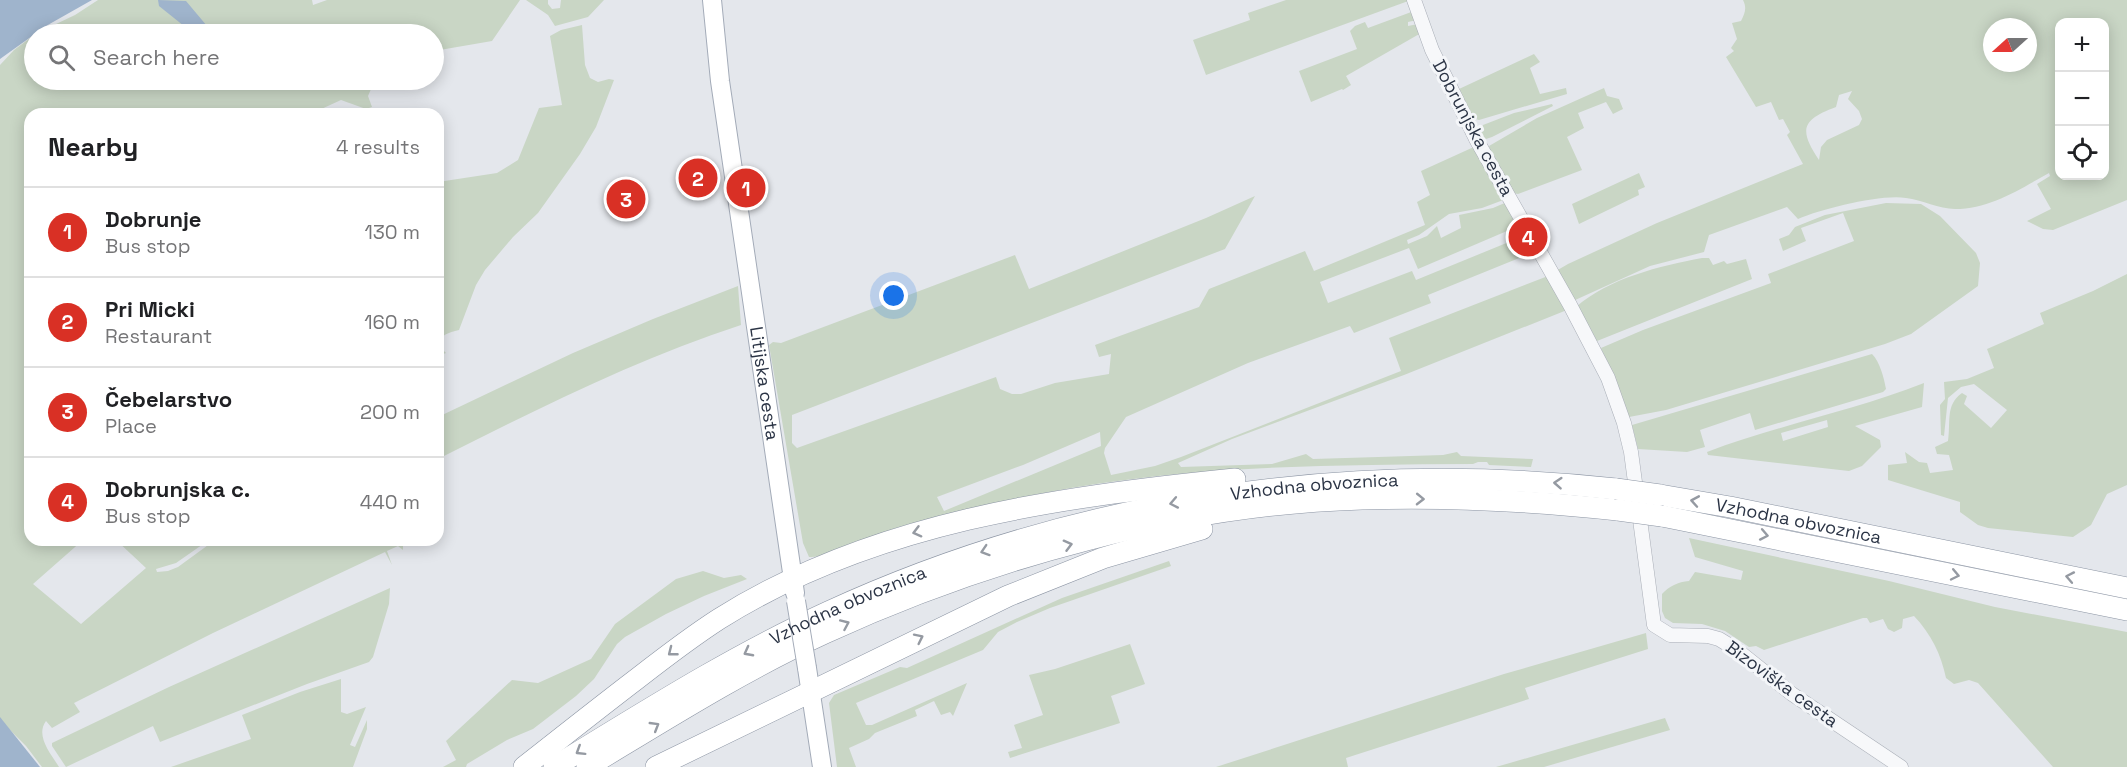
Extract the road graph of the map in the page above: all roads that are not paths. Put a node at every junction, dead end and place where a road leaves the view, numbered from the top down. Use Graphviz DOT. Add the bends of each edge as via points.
graph roads {
  1 [pos="712,0"];
  2 [pos="1414,0"];
  3 [pos="1359,490"];
  4 [pos="793,579"];
  5 [pos="2127,588"];
  6 [pos="2127,609"];
  7 [pos="1654,625"];
  8 [pos="810,693"];
  9 [pos="524,767"];
  10 [pos="554,767"];
  11 [pos="587,767"];
  12 [pos="656,767"];
  13 [pos="822,767"];
  14 [pos="1901,767"];
  1 -- 4 [label="main road, Litijska cesta" via="720,81"];
  2 -- 7 [label="street, Dobrunjska cesta" via="1432,50 1476,139 1608,378 1631,452"];
  3 -- 4 [label="highway, one-way" via="1332,473 1130,491 1024,508 894,539"];
  5 -- 3 [label="highway, Vzhodna obvoznica, one-way, bridge" via="1730,507 1616,489 1440,478"];
  3 -- 6 [label="highway, Vzhodna obvoznica, one-way, bridge" via="1662,516"];
  8 -- 3 [label="highway, one-way" via="1008,596 1103,558 1201,530 1330,509"];
  3 -- 10 [label="highway, Vzhodna obvoznica, one-way" via="1237,492 1134,510 1033,536 935,568 772,639 699,678"];
  11 -- 3 [label="highway, Vzhodna obvoznica, one-way" via="778,656 863,616 959,579 1048,550 1148,526"];
  4 -- 8 [label="main road, Litijska cesta, bridge"];
  4 -- 9 [label="highway, one-way" via="690,638"];
  7 -- 14 [label="street, Bizoviška cesta" via="1670,635 1719,639"];
  8 -- 12 [label="highway"];
  8 -- 13 [label="main road, Litijska cesta"];
}
